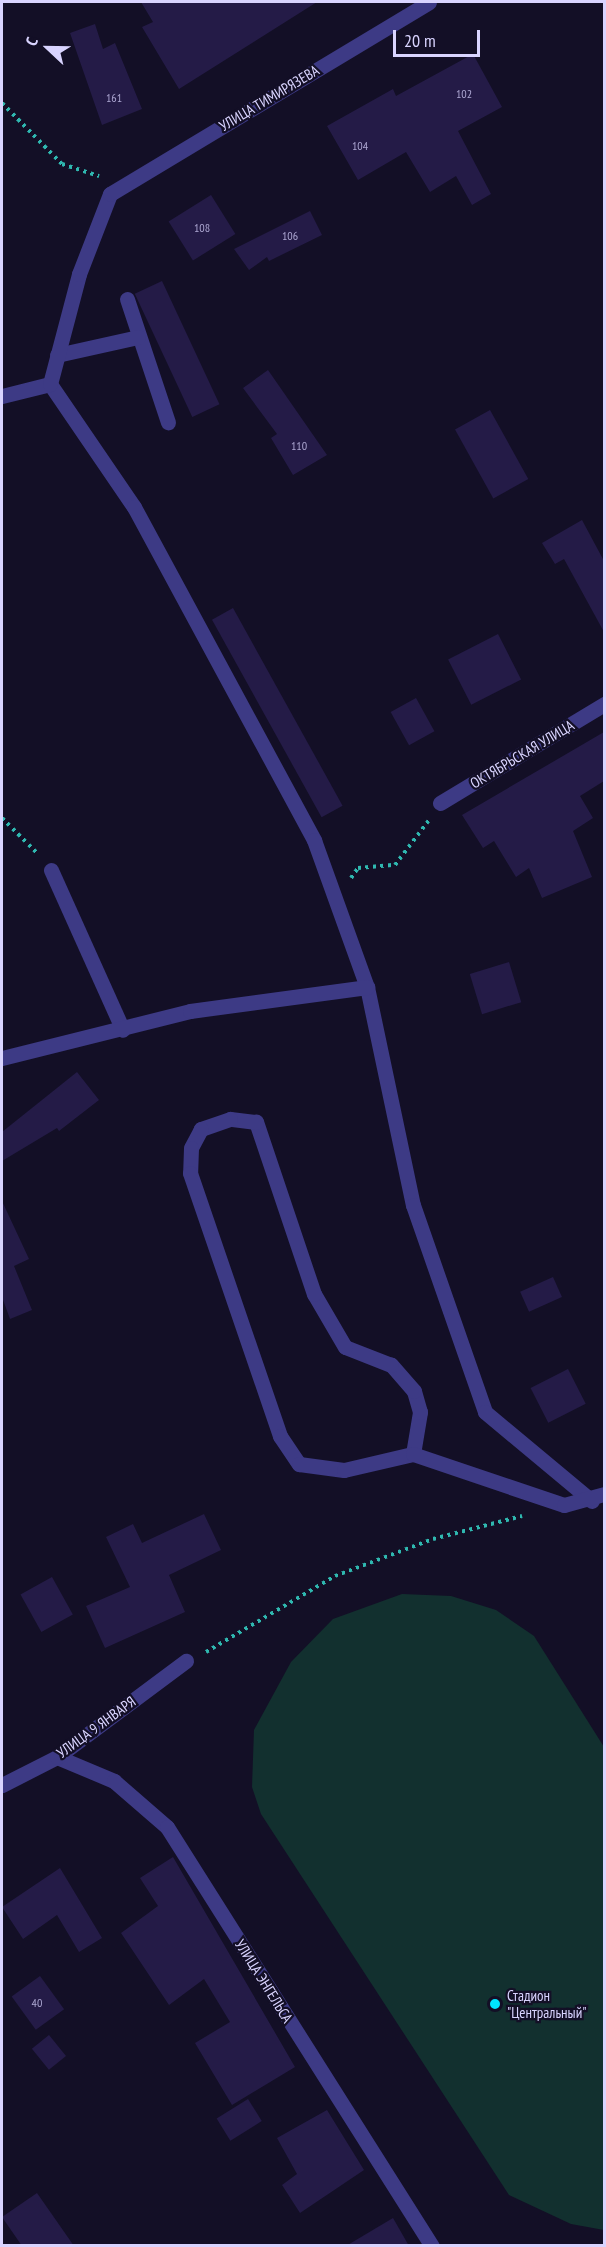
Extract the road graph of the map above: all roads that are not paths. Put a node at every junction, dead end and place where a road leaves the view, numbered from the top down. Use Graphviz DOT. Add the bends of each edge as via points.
graph roads {
  1 [pos="429,2"];
  2 [pos="127,299"];
  3 [pos="138,337"];
  4 [pos="57,355"];
  5 [pos="50,384"];
  6 [pos="2,396"];
  7 [pos="168,422"];
  8 [pos="604,704"];
  9 [pos="440,803"];
  10 [pos="51,870"];
  11 [pos="367,987"];
  12 [pos="123,1030"];
  13 [pos="2,1058"];
  14 [pos="413,1454"];
  15 [pos="598,1497"];
  16 [pos="186,1661"];
  17 [pos="57,1757"];
  18 [pos="2,1785"];
  19 [pos="432,2246"];
  1 -- 4 [label="street, УЛИЦА ТИМИРЯЗЕВА" via="110,194 79,274"];
  2 -- 3 [label="street"];
  3 -- 4 [label="street"];
  3 -- 7 [label="street"];
  4 -- 5 [label="street"];
  5 -- 6 [label="street"];
  5 -- 11 [label="street" via="134,507 314,840"];
  8 -- 9 [label="street, ОКТЯБРЬСКАЯ УЛИЦА"];
  10 -- 12 [label="street"];
  11 -- 12 [label="street" via="190,1011"];
  11 -- 15 [label="street" via="413,1205 485,1413"];
  12 -- 13 [label="street"];
  14 -- 14 [label="street" via="344,1470 310,1466 299,1464 280,1436 190,1173 191,1148 201,1129 230,1119 256,1122 314,1294 345,1347 391,1365 414,1391 420,1412"];
  14 -- 15 [label="street" via="564,1505"];
  16 -- 17 [label="street, УЛИЦА 9 ЯНВАРЯ"];
  17 -- 18 [label="street, УЛИЦА 9 ЯНВАРЯ"];
  17 -- 19 [label="street, УЛИЦА ЭНГЕЛЬСА" via="114,1781 167,1827"];
}
